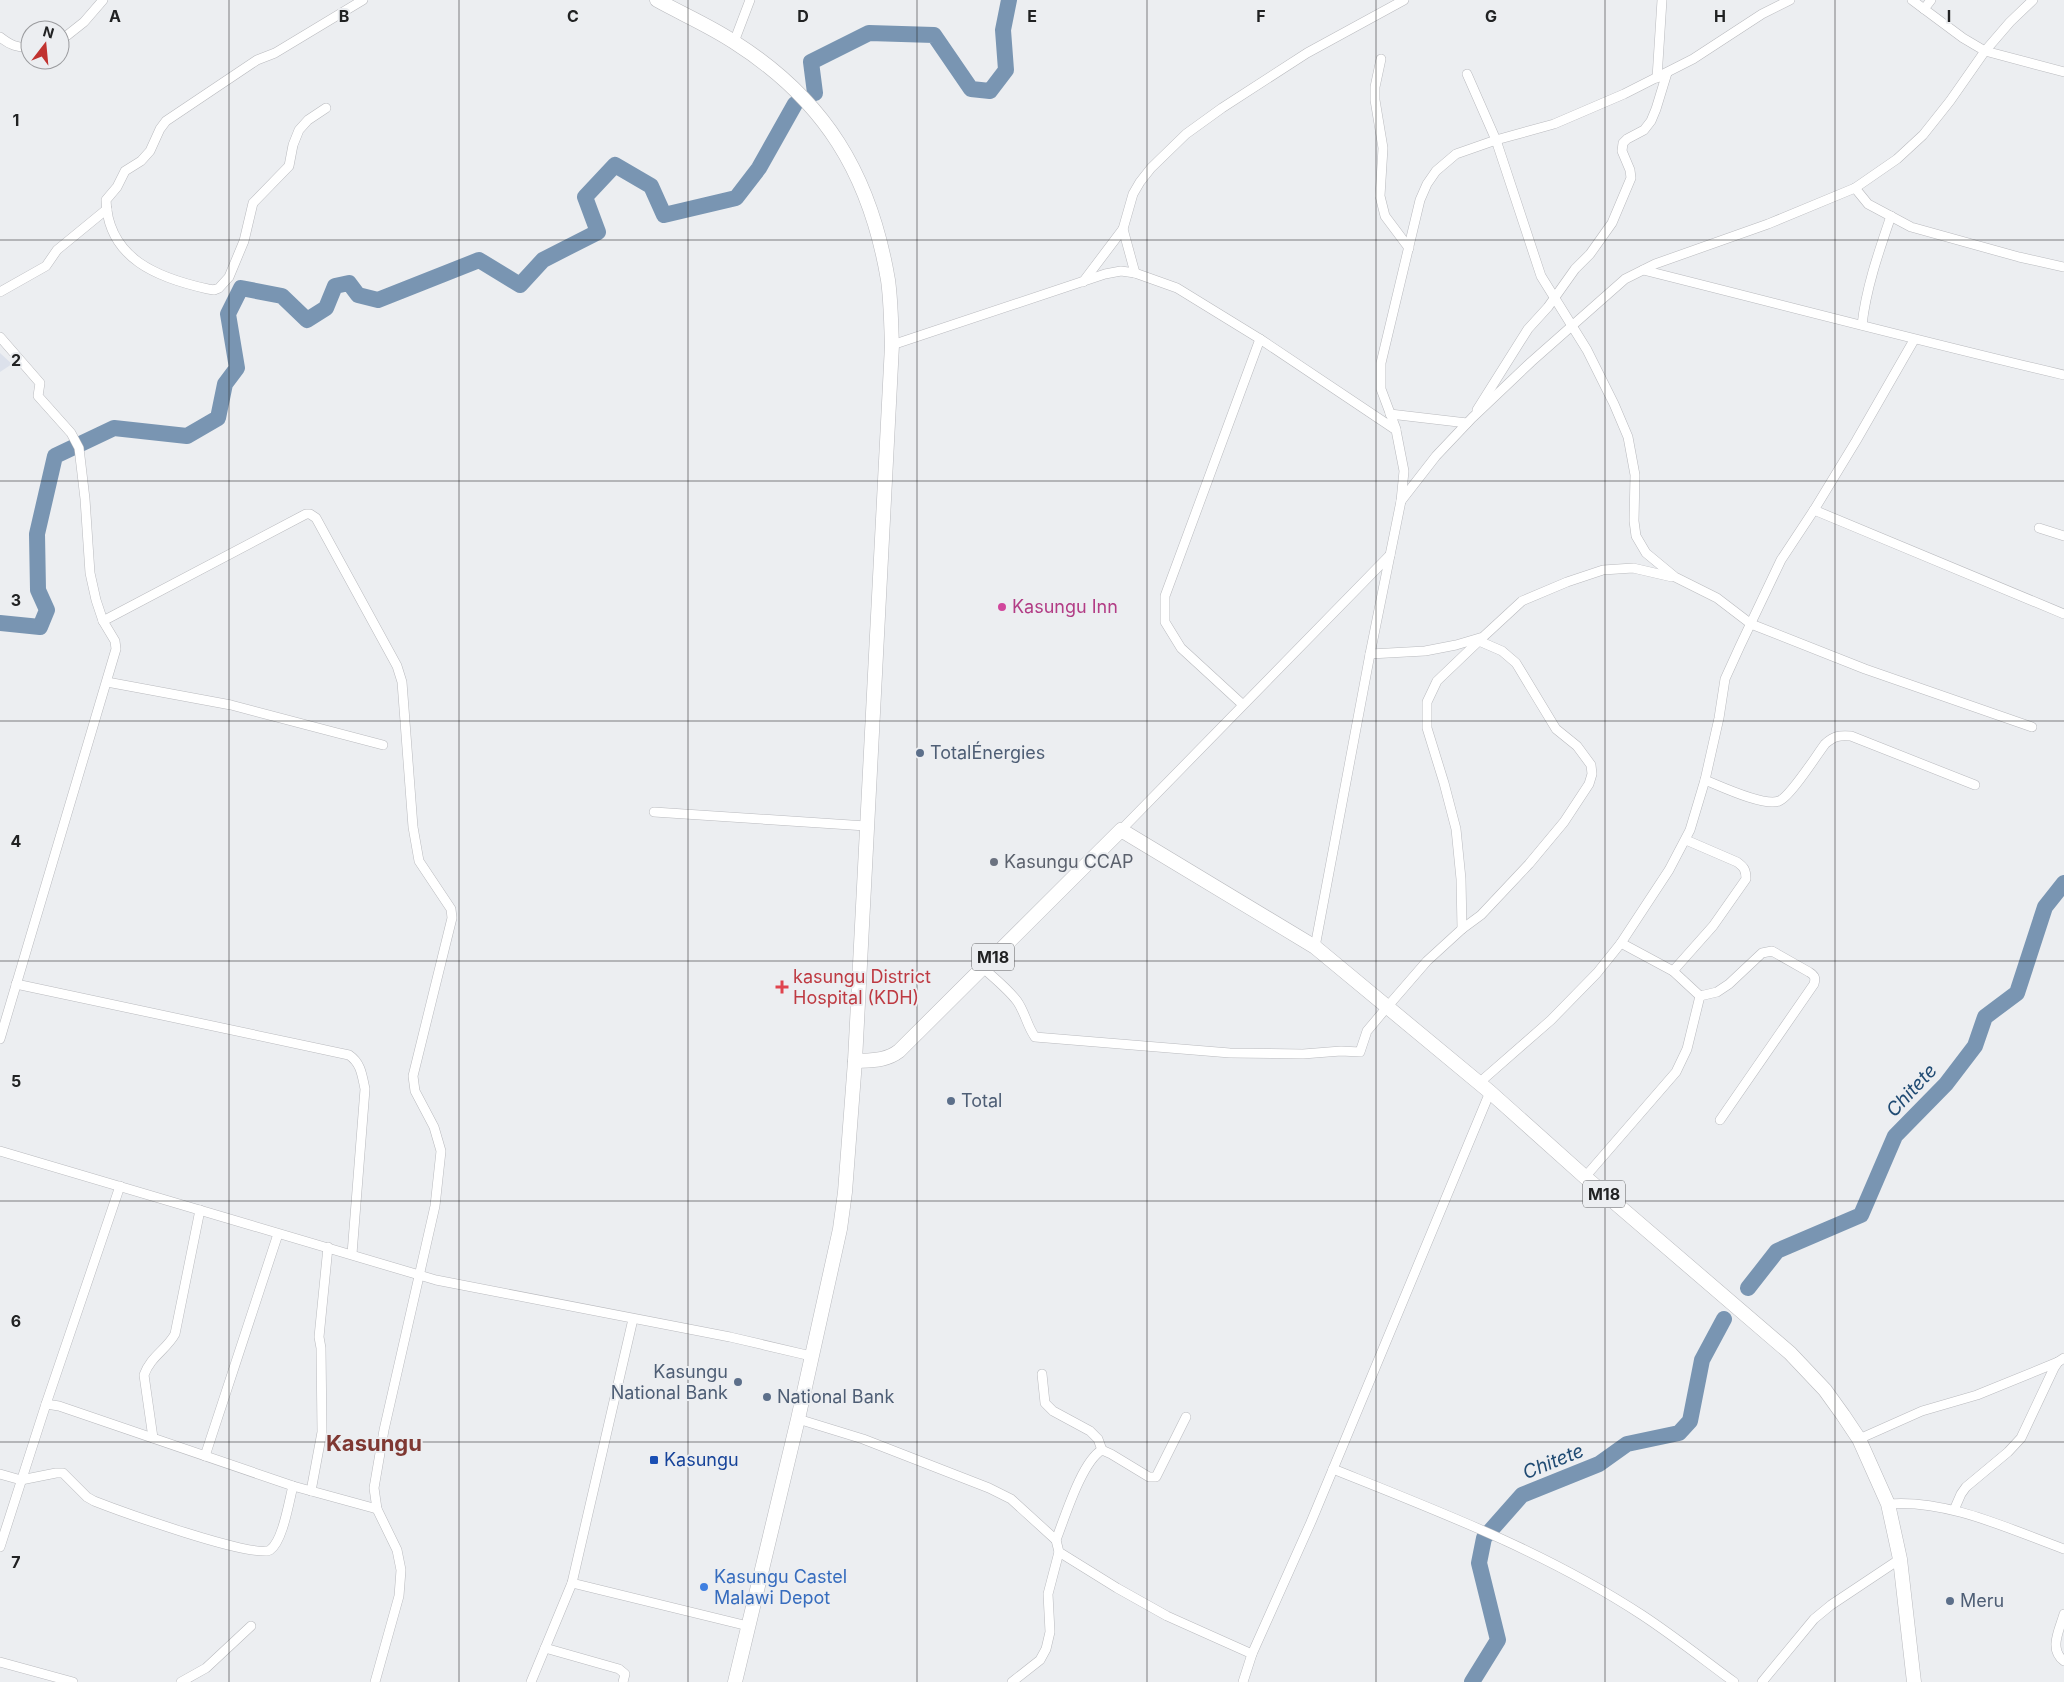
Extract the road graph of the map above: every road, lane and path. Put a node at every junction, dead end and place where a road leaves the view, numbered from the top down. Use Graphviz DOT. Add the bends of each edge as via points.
graph roads {
  1 [pos="103,0"];
  2 [pos="363,0"];
  3 [pos="657,0"];
  4 [pos="750,0"];
  5 [pos="1404,0"];
  6 [pos="1662,0"];
  7 [pos="1790,0"];
  8 [pos="1912,0"];
  9 [pos="1931,0"];
  10 [pos="2033,0"];
  11 [pos="1924,9"];
  12 [pos="70,33"];
  13 [pos="0,37"];
  14 [pos="734,42"];
  15 [pos="20,47"];
  16 [pos="1985,51"];
  17 [pos="1381,58"];
  18 [pos="2064,72"];
  19 [pos="1667,73"];
  20 [pos="1468,74"];
  21 [pos="1657,78"];
  22 [pos="326,108"];
  23 [pos="1496,140"];
  24 [pos="1855,188"];
  25 [pos="107,209"];
  26 [pos="1891,216"];
  27 [pos="1123,230"];
  28 [pos="1408,248"];
  29 [pos="2064,267"];
  30 [pos="1643,270"];
  31 [pos="1135,273"];
  32 [pos="1083,282"];
  33 [pos="0,292"];
  34 [pos="1553,298"];
  35 [pos="1862,325"];
  36 [pos="1572,326"];
  37 [pos="0,337"];
  38 [pos="1260,339"];
  39 [pos="1914,340"];
  40 [pos="892,345"];
  41 [pos="2064,375"];
  42 [pos="1390,414"];
  43 [pos="1469,420"];
  44 [pos="1396,430"];
  45 [pos="1401,501"];
  46 [pos="1814,510"];
  47 [pos="2039,528"];
  48 [pos="2064,536"];
  49 [pos="1390,555"];
  50 [pos="1675,578"];
  51 [pos="2064,614"];
  52 [pos="103,620"];
  53 [pos="1751,624"];
  54 [pos="1481,639"];
  55 [pos="1370,654"];
  56 [pos="107,682"];
  57 [pos="1242,704"];
  58 [pos="2032,728"];
  59 [pos="383,745"];
  60 [pos="1705,780"];
  61 [pos="1975,785"];
  62 [pos="654,812"];
  63 [pos="866,826"];
  64 [pos="1121,830"];
  65 [pos="1686,840"];
  66 [pos="1462,929"];
  67 [pos="1621,943"];
  68 [pos="1315,947"];
  69 [pos="982,967"];
  70 [pos="1673,971"];
  71 [pos="16,984"];
  72 [pos="1700,996"];
  73 [pos="1388,1006"];
  74 [pos="0,1039"];
  75 [pos="855,1061"];
  76 [pos="1479,1083"];
  77 [pos="1490,1092"];
  78 [pos="1720,1120"];
  79 [pos="0,1151"];
  80 [pos="1584,1177"];
  81 [pos="120,1186"];
  82 [pos="200,1210"];
  83 [pos="278,1234"];
  84 [pos="328,1247"];
  85 [pos="352,1254"];
  86 [pos="418,1274"];
  87 [pos="633,1319"];
  88 [pos="811,1356"];
  89 [pos="2061,1360"];
  90 [pos="1042,1374"];
  91 [pos="46,1404"];
  92 [pos="1186,1417"];
  93 [pos="798,1419"];
  94 [pos="153,1438"];
  95 [pos="1858,1439"];
  96 [pos="1102,1450"];
  97 [pos="205,1456"];
  98 [pos="1333,1469"];
  99 [pos="0,1474"];
  100 [pos="21,1480"];
  101 [pos="294,1486"];
  102 [pos="311,1491"];
  103 [pos="1888,1504"];
  104 [pos="377,1509"];
  105 [pos="1954,1510"];
  106 [pos="1056,1540"];
  107 [pos="0,1547"];
  108 [pos="2064,1549"];
  109 [pos="1059,1552"];
  110 [pos="1900,1559"];
  111 [pos="572,1583"];
  112 [pos="2064,1614"];
  113 [pos="251,1626"];
  114 [pos="748,1626"];
  115 [pos="545,1648"];
  116 [pos="1252,1654"];
  117 [pos="2064,1661"];
  118 [pos="0,1662"];
  119 [pos="73,1682"];
  120 [pos="182,1682"];
  121 [pos="375,1682"];
  122 [pos="531,1682"];
  123 [pos="623,1682"];
  124 [pos="735,1682"];
  125 [pos="1012,1682"];
  126 [pos="1243,1682"];
  127 [pos="1734,1682"];
  128 [pos="1762,1682"];
  129 [pos="1914,1682"];
  1 -- 12 [label="street"];
  2 -- 25 [label="street" via="275,53 257,60 166,121 145,156 125,171 106,200"];
  3 -- 14 [label="main road"];
  4 -- 14 [label="street"];
  5 -- 27 [label="street" via="1306,53 1186,134 1140,182 1133,194"];
  6 -- 21 [label="street"];
  7 -- 19 [label="street"];
  8 -- 11 [label="street"];
  9 -- 11 [label="street"];
  10 -- 16 [label="street"];
  11 -- 16 [label="street"];
  13 -- 15 [label="street" via="10,45"];
  14 -- 40 [label="main road" via="789,83 809,103 855,170 877,228 888,282"];
  16 -- 18 [label="street"];
  16 -- 24 [label="street" via="1950,102 1910,149"];
  17 -- 28 [label="street" via="1375,87 1383,148 1380,196 1384,216"];
  19 -- 21 [label="street"];
  19 -- 34 [label="street" via="1651,121 1644,130 1623,143 1622,151 1631,178 1612,223"];
  20 -- 23 [label="street"];
  21 -- 23 [label="street" via="1554,124"];
  22 -- 25 [label="street" via="299,130 289,166 253,203 238,259 219,288 208,289 170,279 133,258 114,238"];
  23 -- 28 [label="street" via="1456,154 1436,170 1423,192"];
  23 -- 34 [label="street" via="1534,259"];
  24 -- 26 [label="street" via="1868,204"];
  24 -- 30 [label="street"];
  25 -- 33 [label="street" via="57,250 46,266"];
  26 -- 29 [label="street" via="1911,227"];
  26 -- 35 [label="street" via="1864,306"];
  27 -- 31 [label="street"];
  27 -- 32 [label="street"];
  28 -- 42 [label="street" via="1381,364 1381,389"];
  30 -- 35 [label="street"];
  30 -- 36 [label="street" via="1625,279"];
  31 -- 32 [label="street" via="1105,274"];
  31 -- 38 [label="street" via="1177,288"];
  32 -- 40 [label="street"];
  34 -- 36 [label="street"];
  34 -- 43 [label="street" via="1510,355"];
  35 -- 39 [label="street"];
  36 -- 43 [label="street"];
  36 -- 50 [label="street" via="1587,350 1628,437 1635,475 1636,536 1646,553"];
  37 -- 52 [label="street" via="40,383 38,396 76,441 83,479 90,573"];
  38 -- 44 [label="street"];
  38 -- 57 [label="street" via="1165,596 1165,622 1181,648"];
  39 -- 41 [label="street"];
  39 -- 46 [label="street"];
  40 -- 63 [label="main road"];
  42 -- 43 [label="street"];
  42 -- 44 [label="street"];
  43 -- 45 [label="street"];
  44 -- 45 [label="street" via="1404,471"];
  45 -- 49 [label="street"];
  46 -- 51 [label="street"];
  46 -- 53 [label="street" via="1781,560"];
  47 -- 48 [label="street"];
  49 -- 55 [label="street"];
  49 -- 57 [label="street"];
  50 -- 53 [label="street" via="1717,598"];
  50 -- 54 [label="street" via="1633,568 1603,570 1522,601"];
  52 -- 56 [label="street" via="115,641 116,650"];
  52 -- 86 [label="street" via="310,514 316,518 397,666 402,682 413,827 420,861 451,909 452,918 413,1076 415,1090 434,1127 441,1151 435,1206"];
  53 -- 58 [label="street" via="1865,669"];
  53 -- 60 [label="street" via="1725,679"];
  54 -- 55 [label="street" via="1425,650"];
  54 -- 66 [label="street" via="1437,682 1427,702 1427,728 1456,829"];
  54 -- 66 [label="street" via="1516,663 1556,729 1577,746 1591,765 1592,774 1564,822 1529,864 1481,915"];
  55 -- 68 [label="street"];
  56 -- 59 [label="street" via="231,705"];
  56 -- 71 [label="street"];
  57 -- 64 [label="street"];
  60 -- 61 [label="street" via="1762,801 1779,801 1788,794 1825,744 1840,735 1851,736"];
  60 -- 65 [label="street"];
  62 -- 63 [label="street"];
  63 -- 75 [label="main road"];
  64 -- 68 [label="main road, M18"];
  64 -- 69 [label="main road, M18"];
  65 -- 67 [label="street"];
  65 -- 70 [label="street" via="1737,862 1743,866 1746,879 1713,926"];
  66 -- 73 [label="street" via="1427,961"];
  67 -- 70 [label="street"];
  67 -- 76 [label="street" via="1572,1001"];
  68 -- 73 [label="main road, M18"];
  69 -- 73 [label="street" via="1016,1000 1035,1037 1048,1040 1230,1053 1360,1052 1367,1031"];
  69 -- 75 [label="main road, M18" via="891,1057"];
  70 -- 72 [label="street"];
  71 -- 74 [label="street"];
  71 -- 85 [label="street" via="349,1055 354,1059 360,1067 365,1089"];
  72 -- 78 [label="street" via="1723,988 1767,951 1809,972 1815,979"];
  72 -- 80 [label="street" via="1687,1049 1676,1072"];
  73 -- 76 [label="main road, M18"];
  75 -- 88 [label="main road" via="843,1211"];
  76 -- 77 [label="main road, M18"];
  77 -- 80 [label="main road, M18"];
  77 -- 98 [label="street"];
  79 -- 81 [label="street"];
  80 -- 95 [label="main road, M18" via="1790,1353 1825,1390"];
  81 -- 82 [label="street"];
  81 -- 91 [label="street"];
  82 -- 83 [label="street"];
  82 -- 94 [label="street" via="175,1334 147,1366 144,1375"];
  83 -- 84 [label="street"];
  83 -- 97 [label="street"];
  84 -- 85 [label="street"];
  84 -- 102 [label="street" via="318,1337 321,1348 322,1432"];
  85 -- 86 [label="street"];
  86 -- 87 [label="street"];
  86 -- 104 [label="street" via="384,1430 374,1488"];
  87 -- 88 [label="street"];
  87 -- 111 [label="street"];
  88 -- 93 [label="main road"];
  89 -- 95 [label="street" via="1977,1395 1922,1411"];
  89 -- 105 [label="street" via="2021,1438 1966,1487"];
  90 -- 96 [label="street" via="1045,1403 1053,1411 1090,1431"];
  91 -- 94 [label="street"];
  91 -- 100 [label="street"];
  92 -- 96 [label="street" via="1156,1477 1149,1477"];
  93 -- 106 [label="street" via="863,1439 989,1488 1011,1500"];
  93 -- 114 [label="main road"];
  94 -- 97 [label="street"];
  95 -- 103 [label="main road, M18"];
  96 -- 106 [label="street" via="1094,1454 1075,1490"];
  97 -- 101 [label="street"];
  98 -- 116 [label="street"];
  98 -- 127 [label="street" via="1518,1546 1642,1615"];
  99 -- 100 [label="street"];
  100 -- 101 [label="street" via="63,1473 94,1501 261,1553 274,1546"];
  100 -- 107 [label="street"];
  101 -- 102 [label="street"];
  102 -- 104 [label="street"];
  103 -- 105 [label="street" via="1923,1504"];
  103 -- 110 [label="main road, M18"];
  104 -- 121 [label="street" via="397,1550 401,1583"];
  105 -- 108 [label="street"];
  106 -- 109 [label="street"];
  109 -- 116 [label="street" via="1167,1616"];
  109 -- 125 [label="street" via="1048,1594 1050,1632 1046,1649 1040,1660"];
  110 -- 128 [label="street" via="1814,1619"];
  110 -- 129 [label="main road, M18"];
  111 -- 114 [label="street"];
  111 -- 115 [label="street"];
  112 -- 117 [label="street" via="2055,1646"];
  113 -- 120 [label="street" via="206,1668"];
  114 -- 124 [label="main road"];
  115 -- 122 [label="street"];
  115 -- 123 [label="street" via="623,1671"];
  116 -- 126 [label="street"];
  118 -- 119 [label="street"];
}
